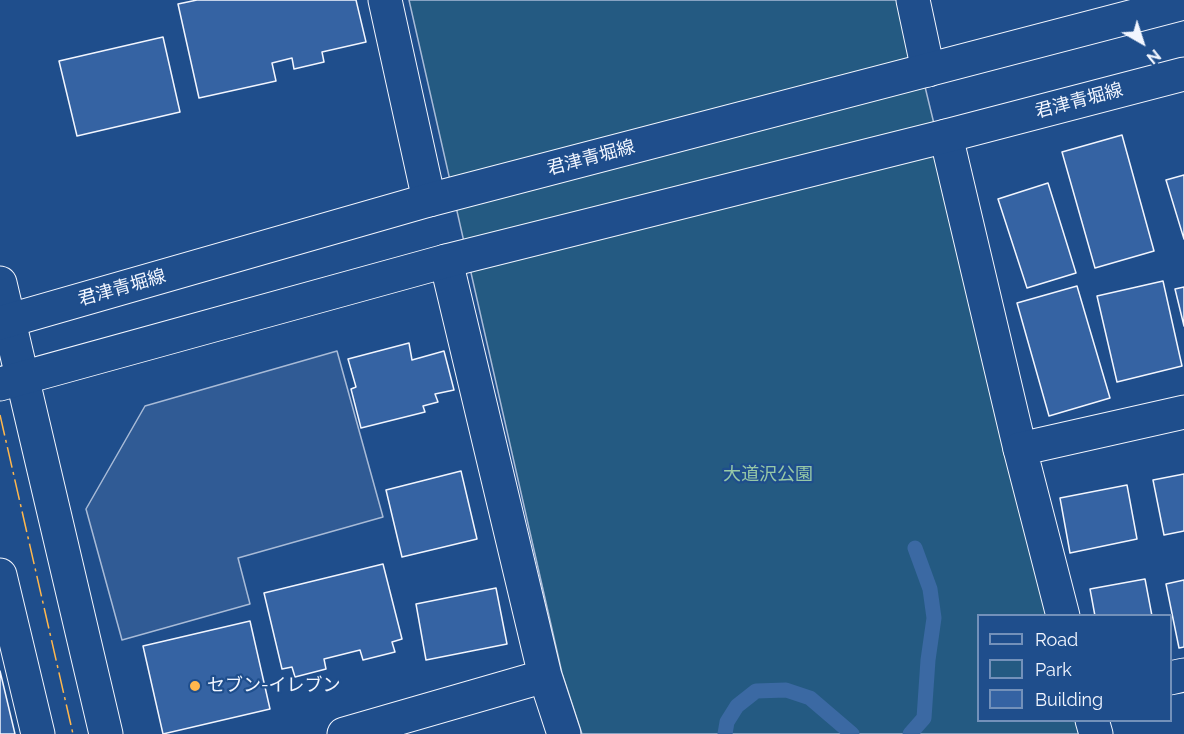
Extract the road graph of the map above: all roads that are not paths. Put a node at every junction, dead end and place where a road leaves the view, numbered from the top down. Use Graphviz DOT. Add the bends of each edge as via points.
graph roads {
  1 [pos="385,0"];
  2 [pos="913,0"];
  3 [pos="1184,3"];
  4 [pos="928,70"];
  5 [pos="1184,74"];
  6 [pos="946,136"];
  7 [pos="429,200"];
  8 [pos="446,261"];
  9 [pos="0,283"];
  10 [pos="4,322"];
  11 [pos="12,381"];
  12 [pos="1184,412"];
  13 [pos="1020,449"];
  14 [pos="0,575"];
  15 [pos="1063,614"];
  16 [pos="545,676"];
  17 [pos="38,734"];
  18 [pos="106,734"];
  19 [pos="344,734"];
  20 [pos="564,734"];
  1 -- 7 [label="main road"];
  2 -- 4 [label="main road"];
  3 -- 4 [label="main road, 君津青堀線"];
  4 -- 7 [label="main road, 君津青堀線"];
  5 -- 6 [label="main road, 君津青堀線"];
  6 -- 8 [label="main road, 君津青堀線"];
  6 -- 13 [label="main road"];
  7 -- 10 [label="main road, 君津青堀線"];
  8 -- 11 [label="main road, 君津青堀線"];
  8 -- 16 [label="main road"];
  9 -- 10 [label="main road"];
  10 -- 11 [label="main road"];
  11 -- 18 [label="main road"];
  12 -- 13 [label="main road"];
  13 -- 15 [label="main road"];
  14 -- 17 [label="main road"];
  16 -- 19 [label="main road"];
  16 -- 20 [label="main road"];
}
